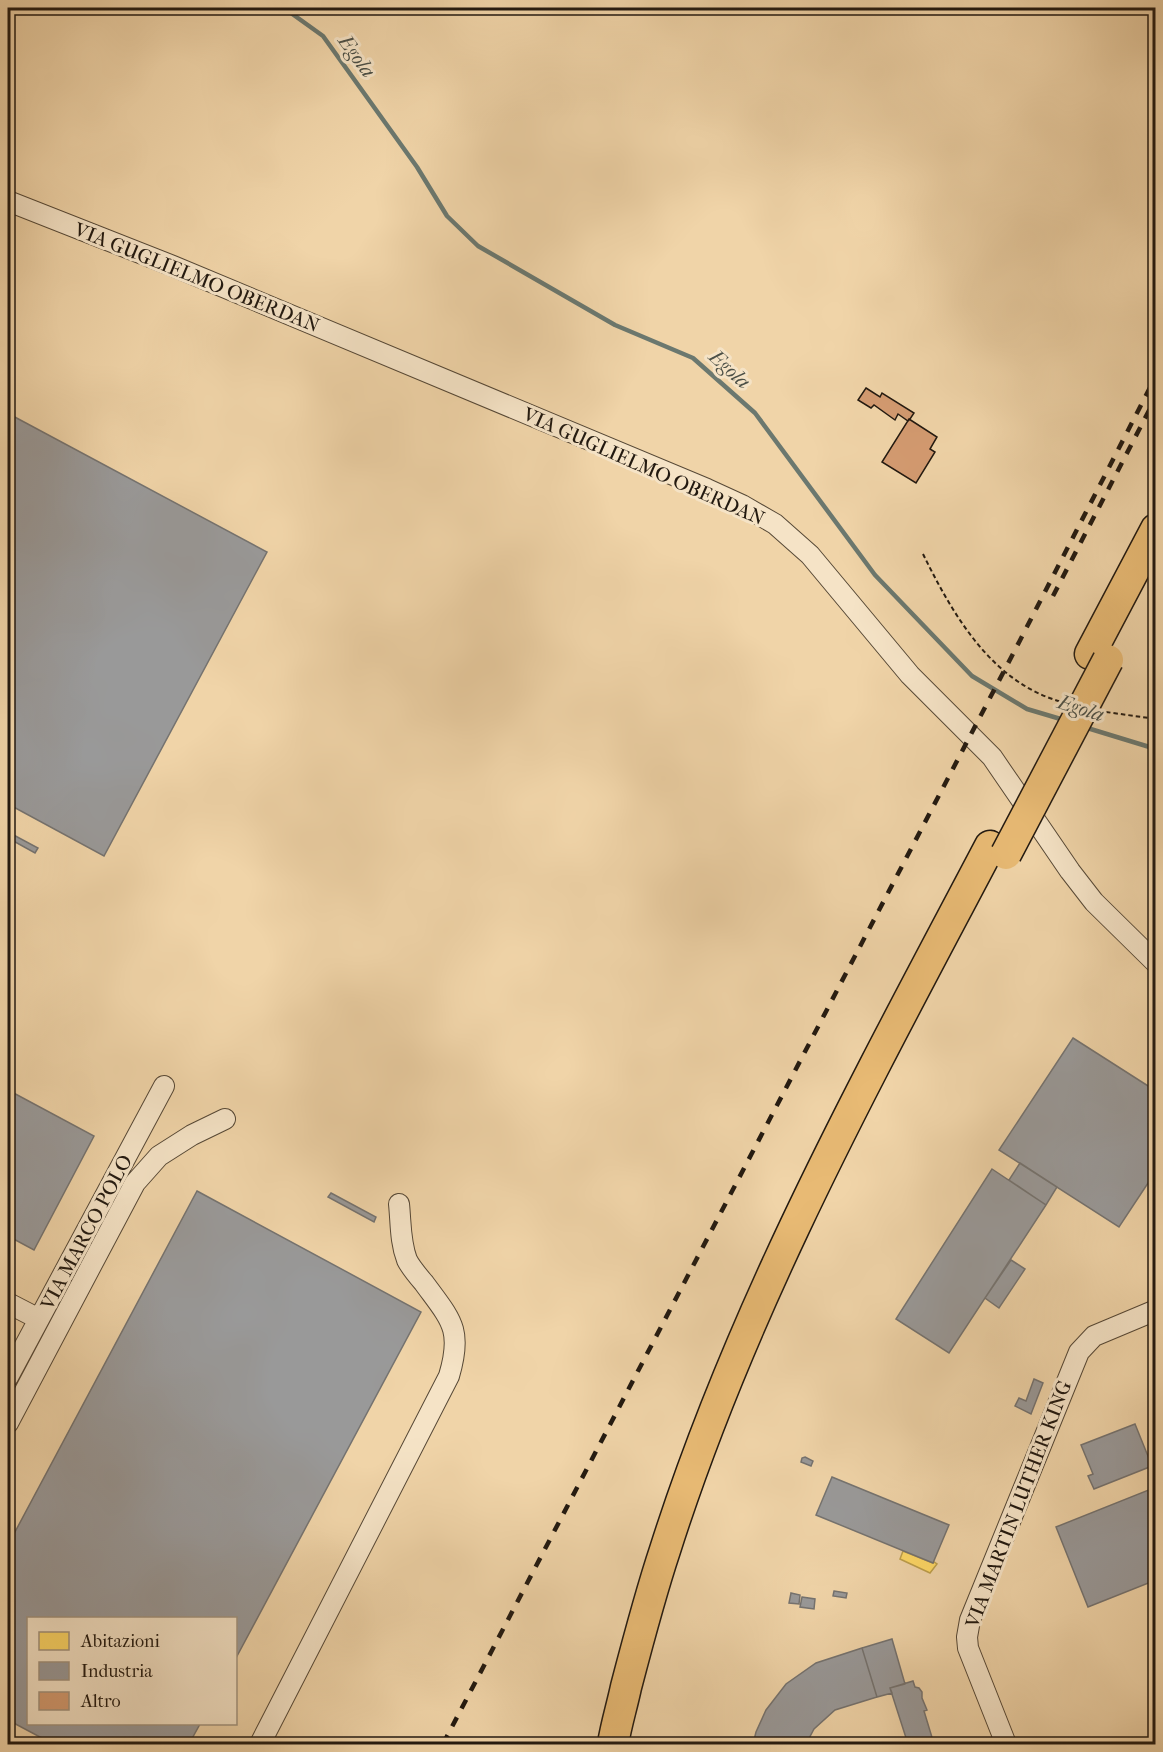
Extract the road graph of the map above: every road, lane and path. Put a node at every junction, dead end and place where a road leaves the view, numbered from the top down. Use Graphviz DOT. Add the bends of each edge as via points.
graph roads {
  1 [pos="8,201"];
  2 [pos="1155,529"];
  3 [pos="923,554"];
  4 [pos="1155,568"];
  5 [pos="1099,657"];
  6 [pos="1155,679"];
  7 [pos="1066,703"];
  8 [pos="1098,711"];
  9 [pos="1155,719"];
  10 [pos="1155,963"];
  11 [pos="164,1086"];
  12 [pos="225,1119"];
  13 [pos="399,1204"];
  14 [pos="8,1303"];
  15 [pos="1155,1310"];
  16 [pos="39,1319"];
  17 [pos="8,1377"];
  18 [pos="8,1423"];
  19 [pos="618,1743"];
  20 [pos="260,1744"];
  21 [pos="1006,1744"];
  1 -- 10 [label="street, VIA GUGLIELMO OBERDAN" via="706,489 775,524 810,555 910,675 992,757 1094,902"];
  2 -- 5 [label="highway"];
  3 -- 7 [label="path" via="957,617 998,667 1045,697"];
  4 -- 5 [label="highway"];
  5 -- 19 [label="highway, bridge" via="998,850 784,1288 699,1502"];
  6 -- 9 [label="path" via="1149,712"];
  8 -- 9 [label="path"];
  11 -- 16 [label="street, VIA MARCO POLO"];
  12 -- 18 [label="street" via="159,1156 135,1183"];
  13 -- 20 [label="street" via="408,1262 451,1319 456,1334 455,1356 449,1376"];
  14 -- 16 [label="street"];
  15 -- 21 [label="street, VIA MARTIN LUTHER KING" via="1094,1336 1079,1352 970,1620 968,1648"];
  16 -- 17 [label="street, VIA MARCO POLO"];
}
